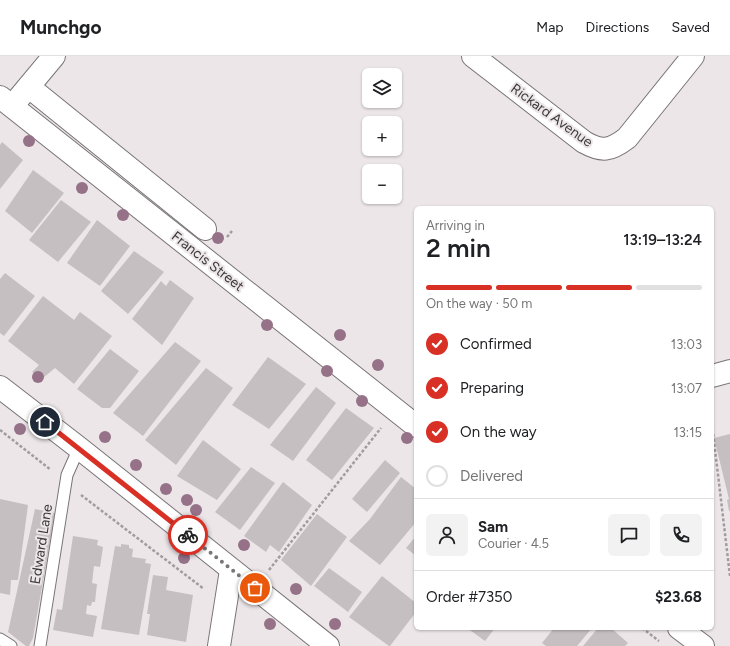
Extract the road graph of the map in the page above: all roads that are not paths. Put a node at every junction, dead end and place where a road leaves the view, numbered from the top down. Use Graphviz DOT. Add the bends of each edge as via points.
graph roads {
  1 [pos="54,56"];
  2 [pos="473,56"];
  3 [pos="693,56"];
  4 [pos="29,87"];
  5 [pos="6,102"];
  6 [pos="205,229"];
  7 [pos="730,371"];
  8 [pos="714,375"];
  9 [pos="0,387"];
  10 [pos="414,424"];
  11 [pos="78,448"];
  12 [pos="231,570"];
  13 [pos="682,630"];
  14 [pos="0,639"];
  15 [pos="11,646"];
  16 [pos="40,646"];
  17 [pos="219,646"];
  18 [pos="328,646"];
  19 [pos="703,646"];
  1 -- 4 [label="street"];
  2 -- 3 [label="street, Rickard Avenue" via="584,142 594,148 606,149 618,145 627,138"];
  4 -- 5 [label="street"];
  4 -- 6 [label="street, Francis Street"];
  5 -- 10 [label="street, Francis Street"];
  7 -- 8 [label="street"];
  9 -- 11 [label="street"];
  11 -- 12 [label="street"];
  11 -- 16 [label="lane, Edward Lane" via="67,475"];
  12 -- 17 [label="street"];
  12 -- 18 [label="street"];
  13 -- 19 [label="street"];
  14 -- 15 [label="lane"];
}
